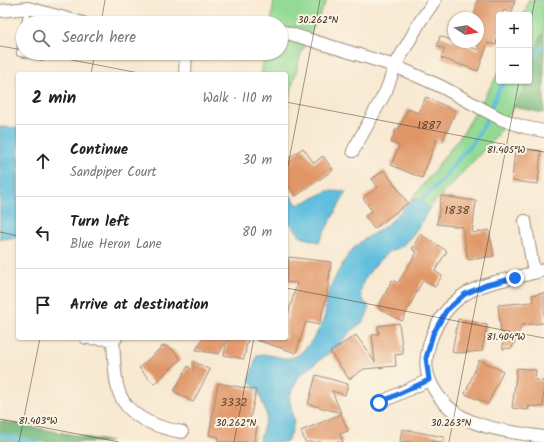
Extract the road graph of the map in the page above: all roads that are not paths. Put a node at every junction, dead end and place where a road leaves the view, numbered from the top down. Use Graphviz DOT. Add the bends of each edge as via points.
graph roads {
  1 [pos="435,0"];
  2 [pos="28,8"];
  3 [pos="0,11"];
  4 [pos="26,16"];
  5 [pos="45,16"];
  6 [pos="288,33"];
  7 [pos="186,60"];
  8 [pos="395,66"];
  9 [pos="185,72"];
  10 [pos="544,131"];
  11 [pos="353,151"];
  12 [pos="525,222"];
  13 [pos="539,271"];
  14 [pos="114,340"];
  15 [pos="429,380"];
  16 [pos="379,403"];
  17 [pos="182,432"];
  18 [pos="544,437"];
  1 -- 8 [label="street"];
  2 -- 3 [label="street"];
  2 -- 4 [label="lane"];
  2 -- 5 [label="street"];
  6 -- 8 [label="street"];
  7 -- 9 [label="street"];
  8 -- 10 [label="street" via="442,87 501,119"];
  8 -- 11 [label="street" via="386,91"];
  12 -- 13 [label="street"];
  13 -- 15 [label="street" via="486,285 465,294 446,311 433,334 426,358"];
  14 -- 17 [label="street" via="117,386 126,406 137,416 162,428"];
  15 -- 16 [label="street"];
  15 -- 18 [label="street" via="439,398 468,420 495,429"];
}
